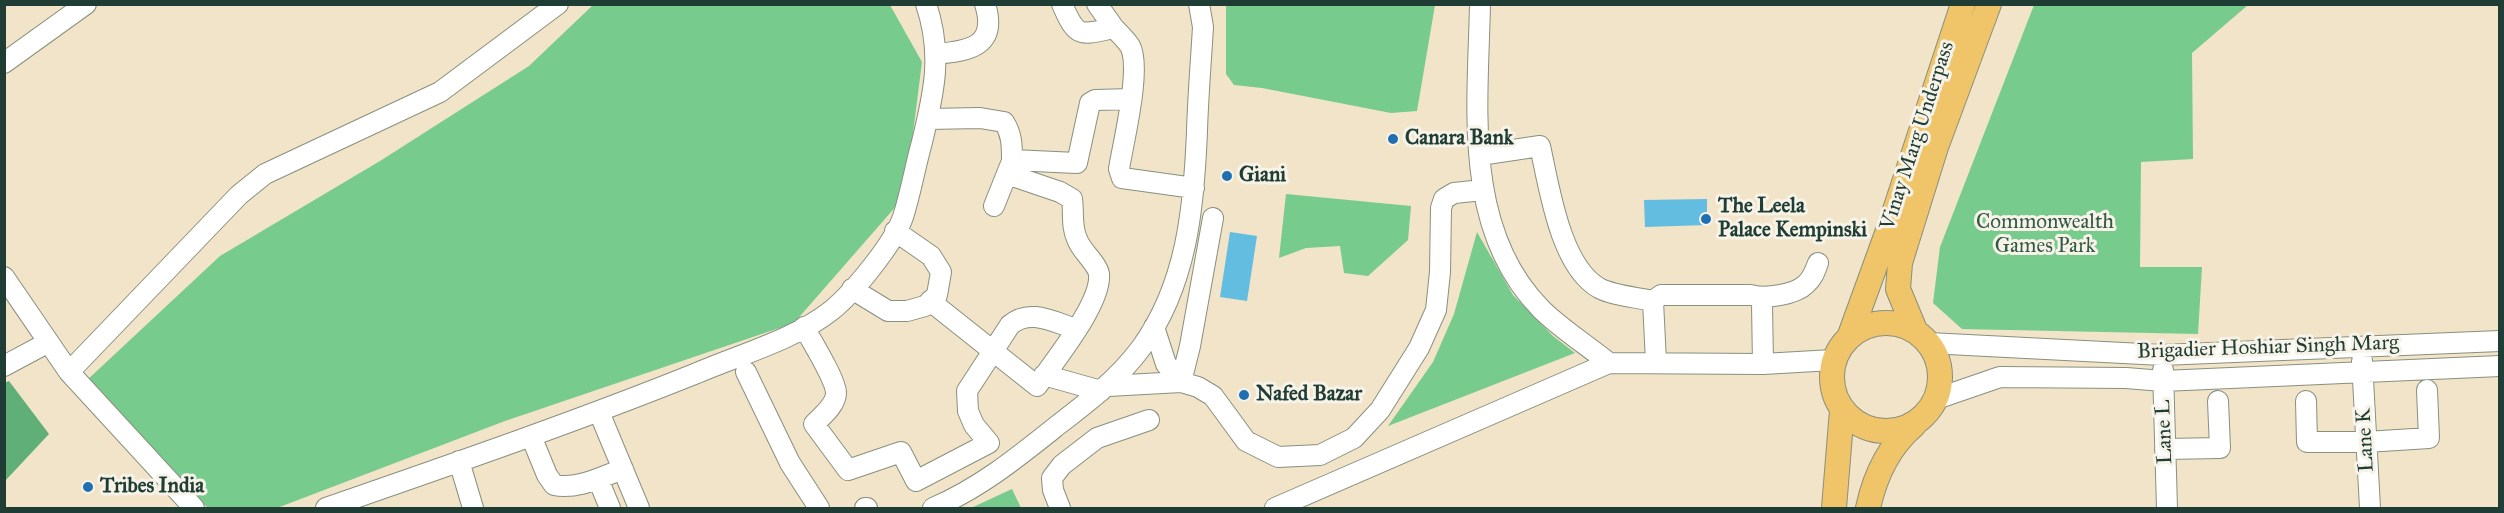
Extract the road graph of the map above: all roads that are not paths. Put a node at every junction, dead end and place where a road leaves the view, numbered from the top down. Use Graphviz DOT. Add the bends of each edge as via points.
graph roads {
  1 [pos="86,4"];
  2 [pos="558,4"];
  3 [pos="926,4"];
  4 [pos="1062,4"];
  5 [pos="1097,4"];
  6 [pos="1199,4"];
  7 [pos="1480,4"];
  8 [pos="1963,4"];
  9 [pos="1989,4"];
  10 [pos="990,6"];
  11 [pos="1114,28"];
  12 [pos="936,54"];
  13 [pos="4,63"];
  14 [pos="1131,99"];
  15 [pos="927,119"];
  16 [pos="1480,155"];
  17 [pos="1009,167"];
  18 [pos="1194,188"];
  19 [pos="1483,190"];
  20 [pos="994,206"];
  21 [pos="1214,218"];
  22 [pos="895,231"];
  23 [pos="1818,263"];
  24 [pos="4,277"];
  25 [pos="852,288"];
  26 [pos="1759,297"];
  27 [pos="930,301"];
  28 [pos="1653,301"];
  29 [pos="804,327"];
  30 [pos="1154,327"];
  31 [pos="1076,329"];
  32 [pos="1850,335"];
  33 [pos="1922,337"];
  34 [pos="2499,341"];
  35 [pos="47,343"];
  36 [pos="2361,347"];
  37 [pos="995,352"];
  38 [pos="2162,355"];
  39 [pos="1833,360"];
  40 [pos="1656,362"];
  41 [pos="1609,363"];
  42 [pos="1763,364"];
  43 [pos="4,366"];
  44 [pos="2499,366"];
  45 [pos="69,372"];
  46 [pos="746,372"];
  47 [pos="2363,372"];
  48 [pos="1044,375"];
  49 [pos="2163,381"];
  50 [pos="1181,382"];
  51 [pos="1105,388"];
  52 [pos="2427,390"];
  53 [pos="1936,399"];
  54 [pos="2218,401"];
  55 [pos="2306,401"];
  56 [pos="1842,410"];
  57 [pos="599,412"];
  58 [pos="1149,420"];
  59 [pos="1918,421"];
  60 [pos="531,436"];
  61 [pos="2366,442"];
  62 [pos="2165,449"];
  63 [pos="459,461"];
  64 [pos="623,470"];
  65 [pos="598,479"];
  66 [pos="367,502"];
  67 [pos="194,508"];
  68 [pos="326,508"];
  69 [pos="473,508"];
  70 [pos="610,508"];
  71 [pos="639,508"];
  72 [pos="819,508"];
  73 [pos="933,508"];
  74 [pos="1060,508"];
  75 [pos="1275,508"];
  76 [pos="1834,508"];
  77 [pos="1868,508"];
  78 [pos="2167,508"];
  79 [pos="2370,508"];
  1 -- 13 [label="street"];
  2 -- 45 [label="street" via="440,92 265,174 239,195"];
  3 -- 12 [label="street"];
  4 -- 11 [label="street" via="1079,32"];
  5 -- 11 [label="street"];
  6 -- 18 [label="street" via="1203,27"];
  7 -- 16 [label="street"];
  8 -- 32 [label="main road, Vinay Marg Underpass"];
  9 -- 33 [label="main road, Vinay Marg Underpass" via="1936,147 1900,263 1898,289"];
  10 -- 12 [label="street" via="989,29 980,44 963,52"];
  11 -- 14 [label="street" via="1131,47"];
  12 -- 15 [label="street"];
  14 -- 17 [label="street" via="1090,102 1077,163"];
  14 -- 18 [label="street" via="1119,169 1122,178"];
  15 -- 17 [label="street" via="980,118 1004,122 1012,144"];
  15 -- 22 [label="street" via="902,219"];
  16 -- 19 [label="street"];
  16 -- 28 [label="street" via="1540,146 1564,245 1588,280 1600,289"];
  17 -- 20 [label="street"];
  17 -- 31 [label="street" via="1072,199 1072,225 1077,241 1099,274 1087,314"];
  18 -- 30 [label="street" via="1190,227 1179,269"];
  19 -- 41 [label="street" via="1494,235 1515,275 1541,309"];
  19 -- 50 [label="street" via="1454,193 1444,199 1436,310 1419,348 1380,410 1354,438 1320,455 1278,457 1246,441 1213,396"];
  21 -- 50 [label="street"];
  22 -- 25 [label="street"];
  22 -- 27 [label="street" via="931,256 941,273 937,295"];
  23 -- 26 [label="street" via="1804,286"];
  24 -- 35 [label="street"];
  25 -- 27 [label="street" via="888,311 907,311"];
  25 -- 29 [label="street" via="831,310"];
  26 -- 28 [label="street" via="1661,295"];
  26 -- 42 [label="street"];
  27 -- 37 [label="street"];
  28 -- 40 [label="street"];
  29 -- 37 [label="street" via="836,393 814,424 822,437 848,470 901,452 916,481 989,443 968,411 967,391"];
  29 -- 57 [label="street"];
  30 -- 50 [label="street" via="1166,364"];
  30 -- 51 [label="street" via="1141,348"];
  31 -- 37 [label="street" via="1031,315 1020,317 1010,325"];
  31 -- 48 [label="street"];
  32 -- 33 [label="main road" via="1882,322 1899,324"];
  32 -- 39 [label="main road"];
  33 -- 38 [label="street, Brigadier Hoshiar Singh Marg"];
  33 -- 53 [label="main road" via="1936,355 1940,368"];
  34 -- 36 [label="street, Brigadier Hoshiar Singh Marg"];
  35 -- 43 [label="street"];
  35 -- 45 [label="street"];
  36 -- 38 [label="street, Brigadier Hoshiar Singh Marg"];
  36 -- 47 [label="street, Lane K"];
  37 -- 48 [label="street" via="1037,386"];
  38 -- 49 [label="street, Lane L"];
  39 -- 42 [label="street"];
  39 -- 56 [label="main road" via="1834,395"];
  40 -- 41 [label="street"];
  40 -- 42 [label="street"];
  41 -- 75 [label="street"];
  44 -- 47 [label="street, Brigadier Hoshiar Singh Marg"];
  45 -- 67 [label="street"];
  46 -- 72 [label="street" via="790,463"];
  47 -- 49 [label="street, Brigadier Hoshiar Singh Marg"];
  47 -- 61 [label="street, Lane K"];
  48 -- 51 [label="street"];
  49 -- 53 [label="street, Brigadier Hoshiar Singh Marg" via="2000,377"];
  49 -- 62 [label="street, Lane L"];
  50 -- 51 [label="street"];
  51 -- 73 [label="street" via="1000,472"];
  52 -- 61 [label="street" via="2429,438"];
  53 -- 59 [label="main road"];
  54 -- 62 [label="street" via="2220,447"];
  55 -- 61 [label="street" via="2307,442"];
  56 -- 59 [label="main road" via="1855,422 1886,432"];
  56 -- 76 [label="main road"];
  57 -- 60 [label="street"];
  57 -- 64 [label="street"];
  58 -- 74 [label="street" via="1097,438 1062,465 1052,478"];
  59 -- 77 [label="main road" via="1891,449"];
  60 -- 63 [label="street"];
  60 -- 65 [label="street" via="554,485 564,487"];
  61 -- 79 [label="street, Lane K"];
  62 -- 78 [label="street, Lane L"];
  63 -- 66 [label="street"];
  63 -- 69 [label="street"];
  64 -- 65 [label="street"];
  64 -- 71 [label="street"];
  65 -- 70 [label="street"];
  66 -- 68 [label="street"];
}
